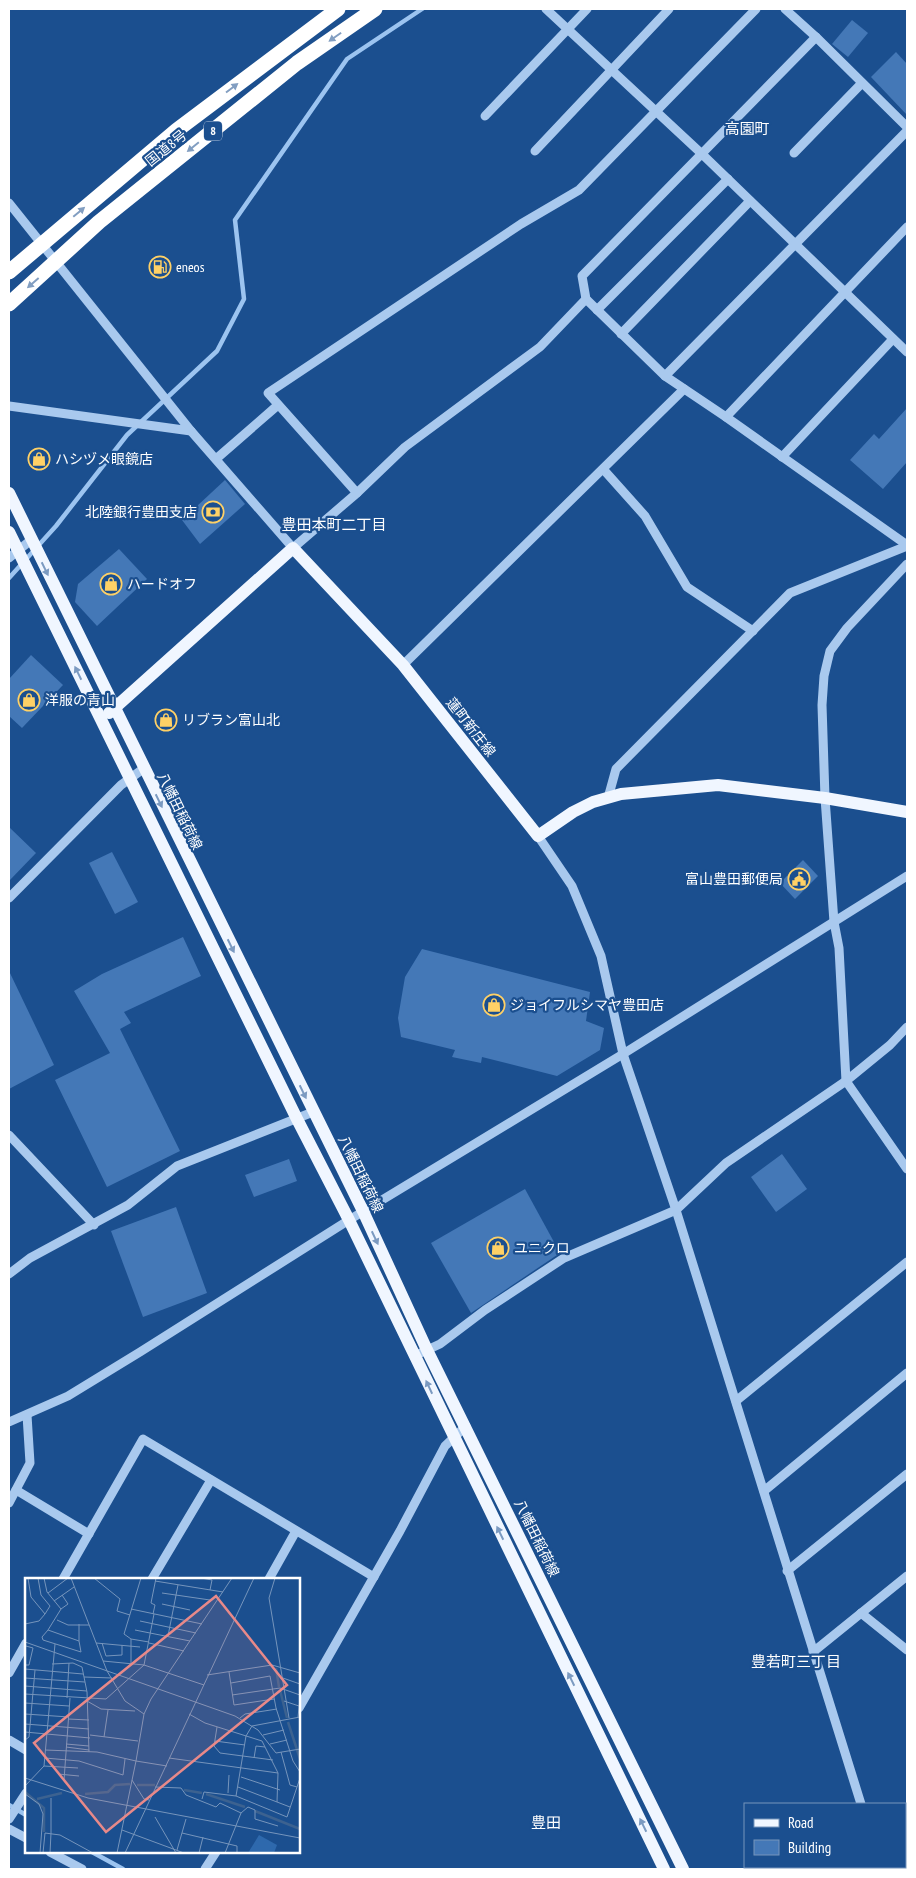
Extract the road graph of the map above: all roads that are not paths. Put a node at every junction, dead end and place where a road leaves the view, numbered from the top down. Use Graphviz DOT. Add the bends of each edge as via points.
graph roads {
  1 [pos="338,9"];
  2 [pos="375,9"];
  3 [pos="546,9"];
  4 [pos="587,9"];
  5 [pos="668,9"];
  6 [pos="756,9"];
  7 [pos="785,9"];
  8 [pos="568,29"];
  9 [pos="816,37"];
  10 [pos="612,70"];
  11 [pos="862,83"];
  12 [pos="657,112"];
  13 [pos="484,116"];
  14 [pos="907,129"];
  15 [pos="535,151"];
  16 [pos="794,153"];
  17 [pos="703,155"];
  18 [pos="728,179"];
  19 [pos="750,201"];
  20 [pos="9,203"];
  21 [pos="907,227"];
  22 [pos="41,243"];
  23 [pos="795,245"];
  24 [pos="58,262"];
  25 [pos="9,272"];
  26 [pos="845,292"];
  27 [pos="586,299"];
  28 [pos="9,304"];
  29 [pos="597,310"];
  30 [pos="621,334"];
  31 [pos="893,339"];
  32 [pos="907,350"];
  33 [pos="665,376"];
  34 [pos="684,389"];
  35 [pos="278,405"];
  36 [pos="9,406"];
  37 [pos="726,417"];
  38 [pos="191,431"];
  39 [pos="782,457"];
  40 [pos="216,459"];
  41 [pos="603,469"];
  42 [pos="9,493"];
  43 [pos="357,493"];
  44 [pos="9,532"];
  45 [pos="31,540"];
  46 [pos="907,546"];
  47 [pos="293,548"];
  48 [pos="13,554"];
  49 [pos="907,564"];
  50 [pos="753,631"];
  51 [pos="403,665"];
  52 [pos="114,710"];
  53 [pos="100,717"];
  54 [pos="143,769"];
  55 [pos="130,776"];
  56 [pos="608,798"];
  57 [pos="825,798"];
  58 [pos="907,812"];
  59 [pos="538,836"];
  60 [pos="907,876"];
  61 [pos="9,898"];
  62 [pos="834,922"];
  63 [pos="907,1027"];
  64 [pos="623,1054"];
  65 [pos="846,1082"];
  66 [pos="313,1112"];
  67 [pos="297,1119"];
  68 [pos="9,1135"];
  69 [pos="16,1143"];
  70 [pos="9,1150"];
  71 [pos="907,1169"];
  72 [pos="676,1210"];
  73 [pos="363,1211"];
  74 [pos="349,1220"];
  75 [pos="94,1225"];
  76 [pos="907,1262"];
  77 [pos="9,1274"];
  78 [pos="427,1350"];
  79 [pos="414,1356"];
  80 [pos="906,1376"];
  81 [pos="736,1401"];
  82 [pos="27,1414"];
  83 [pos="9,1422"];
  84 [pos="466,1426"];
  85 [pos="452,1436"];
  86 [pos="907,1474"];
  87 [pos="211,1480"];
  88 [pos="16,1490"];
  89 [pos="764,1491"];
  90 [pos="9,1503"];
  91 [pos="296,1531"];
  92 [pos="89,1534"];
  93 [pos="787,1572"];
  94 [pos="907,1576"];
  95 [pos="374,1577"];
  96 [pos="64,1578"];
  97 [pos="153,1578"];
  98 [pos="270,1578"];
  99 [pos="861,1613"];
  100 [pos="25,1645"];
  101 [pos="907,1650"];
  102 [pos="813,1652"];
  103 [pos="9,1673"];
  104 [pos="300,1706"];
  105 [pos="9,1740"];
  106 [pos="25,1749"];
  107 [pos="25,1796"];
  108 [pos="861,1803"];
  109 [pos="11,1817"];
  110 [pos="9,1829"];
  111 [pos="25,1837"];
  112 [pos="52,1853"];
  113 [pos="215,1853"];
  114 [pos="82,1869"];
  115 [pos="205,1869"];
  116 [pos="664,1869"];
  117 [pos="683,1869"];
  22 -- 1 [label="highway, 国道8号 / 8, one-way" via="177,130"];
  2 -- 24 [label="highway, 国道8号 / 8, one-way" via="297,63 99,222"];
  3 -- 8 [label="street"];
  4 -- 8 [label="street"];
  5 -- 10 [label="street"];
  6 -- 12 [label="street"];
  7 -- 9 [label="street"];
  8 -- 10 [label="street"];
  8 -- 13 [label="street"];
  9 -- 11 [label="street"];
  9 -- 17 [label="street"];
  10 -- 12 [label="street"];
  10 -- 15 [label="street"];
  11 -- 14 [label="street"];
  11 -- 16 [label="street"];
  12 -- 17 [label="street"];
  12 -- 35 [label="street" via="579,190 521,224 268,393"];
  14 -- 23 [label="street"];
  17 -- 18 [label="street"];
  17 -- 27 [label="street" via="582,276"];
  18 -- 19 [label="street"];
  18 -- 29 [label="street"];
  19 -- 23 [label="street"];
  19 -- 30 [label="street"];
  20 -- 22 [label="street"];
  21 -- 26 [label="street"];
  22 -- 24 [label="street"];
  22 -- 25 [label="highway, 国道8号 / 8"];
  23 -- 26 [label="street"];
  23 -- 33 [label="street"];
  24 -- 28 [label="highway, 国道8号 / 8, one-way"];
  24 -- 38 [label="street"];
  26 -- 31 [label="street"];
  26 -- 37 [label="street"];
  27 -- 29 [label="street"];
  27 -- 43 [label="street" via="540,347 405,447"];
  29 -- 30 [label="street"];
  30 -- 33 [label="street"];
  31 -- 32 [label="street"];
  31 -- 39 [label="street"];
  33 -- 34 [label="street"];
  34 -- 37 [label="street"];
  34 -- 41 [label="street"];
  35 -- 40 [label="street"];
  35 -- 43 [label="street"];
  36 -- 38 [label="street"];
  37 -- 39 [label="street"];
  38 -- 40 [label="street"];
  39 -- 46 [label="street"];
  40 -- 47 [label="street"];
  41 -- 50 [label="street" via="645,516 687,587"];
  41 -- 51 [label="street"];
  42 -- 45 [label="main road, 八幡田稲荷線"];
  43 -- 47 [label="street"];
  44 -- 48 [label="main road"];
  45 -- 48 [label="street"];
  45 -- 52 [label="main road, 八幡田稲荷線, one-way"];
  46 -- 50 [label="street" via="790,594"];
  47 -- 51 [label="main road, 蓮町新庄線"];
  47 -- 52 [label="main road"];
  53 -- 48 [label="main road, one-way"];
  49 -- 57 [label="street" via="847,628 830,651 822,705"];
  50 -- 56 [label="street" via="616,769"];
  51 -- 59 [label="main road, 蓮町新庄線"];
  52 -- 53 [label="main road"];
  52 -- 54 [label="main road, 八幡田稲荷線"];
  53 -- 55 [label="main road"];
  54 -- 55 [label="street"];
  54 -- 66 [label="main road, 八幡田稲荷線, one-way"];
  55 -- 61 [label="street"];
  55 -- 67 [label="main road"];
  56 -- 57 [label="main road" via="718,785"];
  56 -- 59 [label="main road" via="572,812"];
  57 -- 58 [label="main road"];
  57 -- 62 [label="street"];
  59 -- 64 [label="street" via="572,886 585,914 601,956"];
  60 -- 62 [label="street"];
  62 -- 64 [label="street"];
  62 -- 65 [label="street" via="839,948"];
  63 -- 65 [label="street"];
  64 -- 72 [label="street"];
  64 -- 73 [label="street"];
  65 -- 71 [label="street"];
  65 -- 72 [label="street" via="726,1163"];
  66 -- 67 [label="street"];
  66 -- 73 [label="main road, 八幡田稲荷線"];
  67 -- 74 [label="main road"];
  67 -- 75 [label="street" via="178,1166 128,1205"];
  68 -- 69 [label="street"];
  69 -- 70 [label="street"];
  69 -- 75 [label="street"];
  72 -- 78 [label="street" via="564,1258"];
  72 -- 81 [label="street"];
  73 -- 74 [label="street"];
  73 -- 78 [label="main road, 八幡田稲荷線, one-way"];
  74 -- 79 [label="main road"];
  74 -- 82 [label="street" via="68,1396"];
  75 -- 77 [label="street" via="30,1258"];
  76 -- 81 [label="street"];
  78 -- 79 [label="street"];
  78 -- 84 [label="main road, 八幡田稲荷線"];
  85 -- 79 [label="main road, one-way"];
  80 -- 89 [label="street"];
  81 -- 89 [label="street"];
  82 -- 83 [label="street"];
  82 -- 88 [label="street" via="30,1463"];
  84 -- 85 [label="street"];
  84 -- 117 [label="main road, 八幡田稲荷線"];
  85 -- 95 [label="street"];
  116 -- 85 [label="main road, one-way"];
  86 -- 93 [label="street"];
  87 -- 91 [label="street"];
  87 -- 92 [label="street" via="143,1439"];
  87 -- 97 [label="street"];
  88 -- 90 [label="street"];
  88 -- 92 [label="street"];
  89 -- 93 [label="street"];
  91 -- 95 [label="street"];
  91 -- 98 [label="street"];
  92 -- 96 [label="street"];
  93 -- 102 [label="street"];
  94 -- 99 [label="street"];
  95 -- 104 [label="street"];
  99 -- 101 [label="street"];
  99 -- 102 [label="street"];
  100 -- 103 [label="street"];
  102 -- 108 [label="street"];
  105 -- 106 [label="street"];
  107 -- 109 [label="street"];
  110 -- 111 [label="street"];
  112 -- 114 [label="street"];
  113 -- 115 [label="street"];
}
